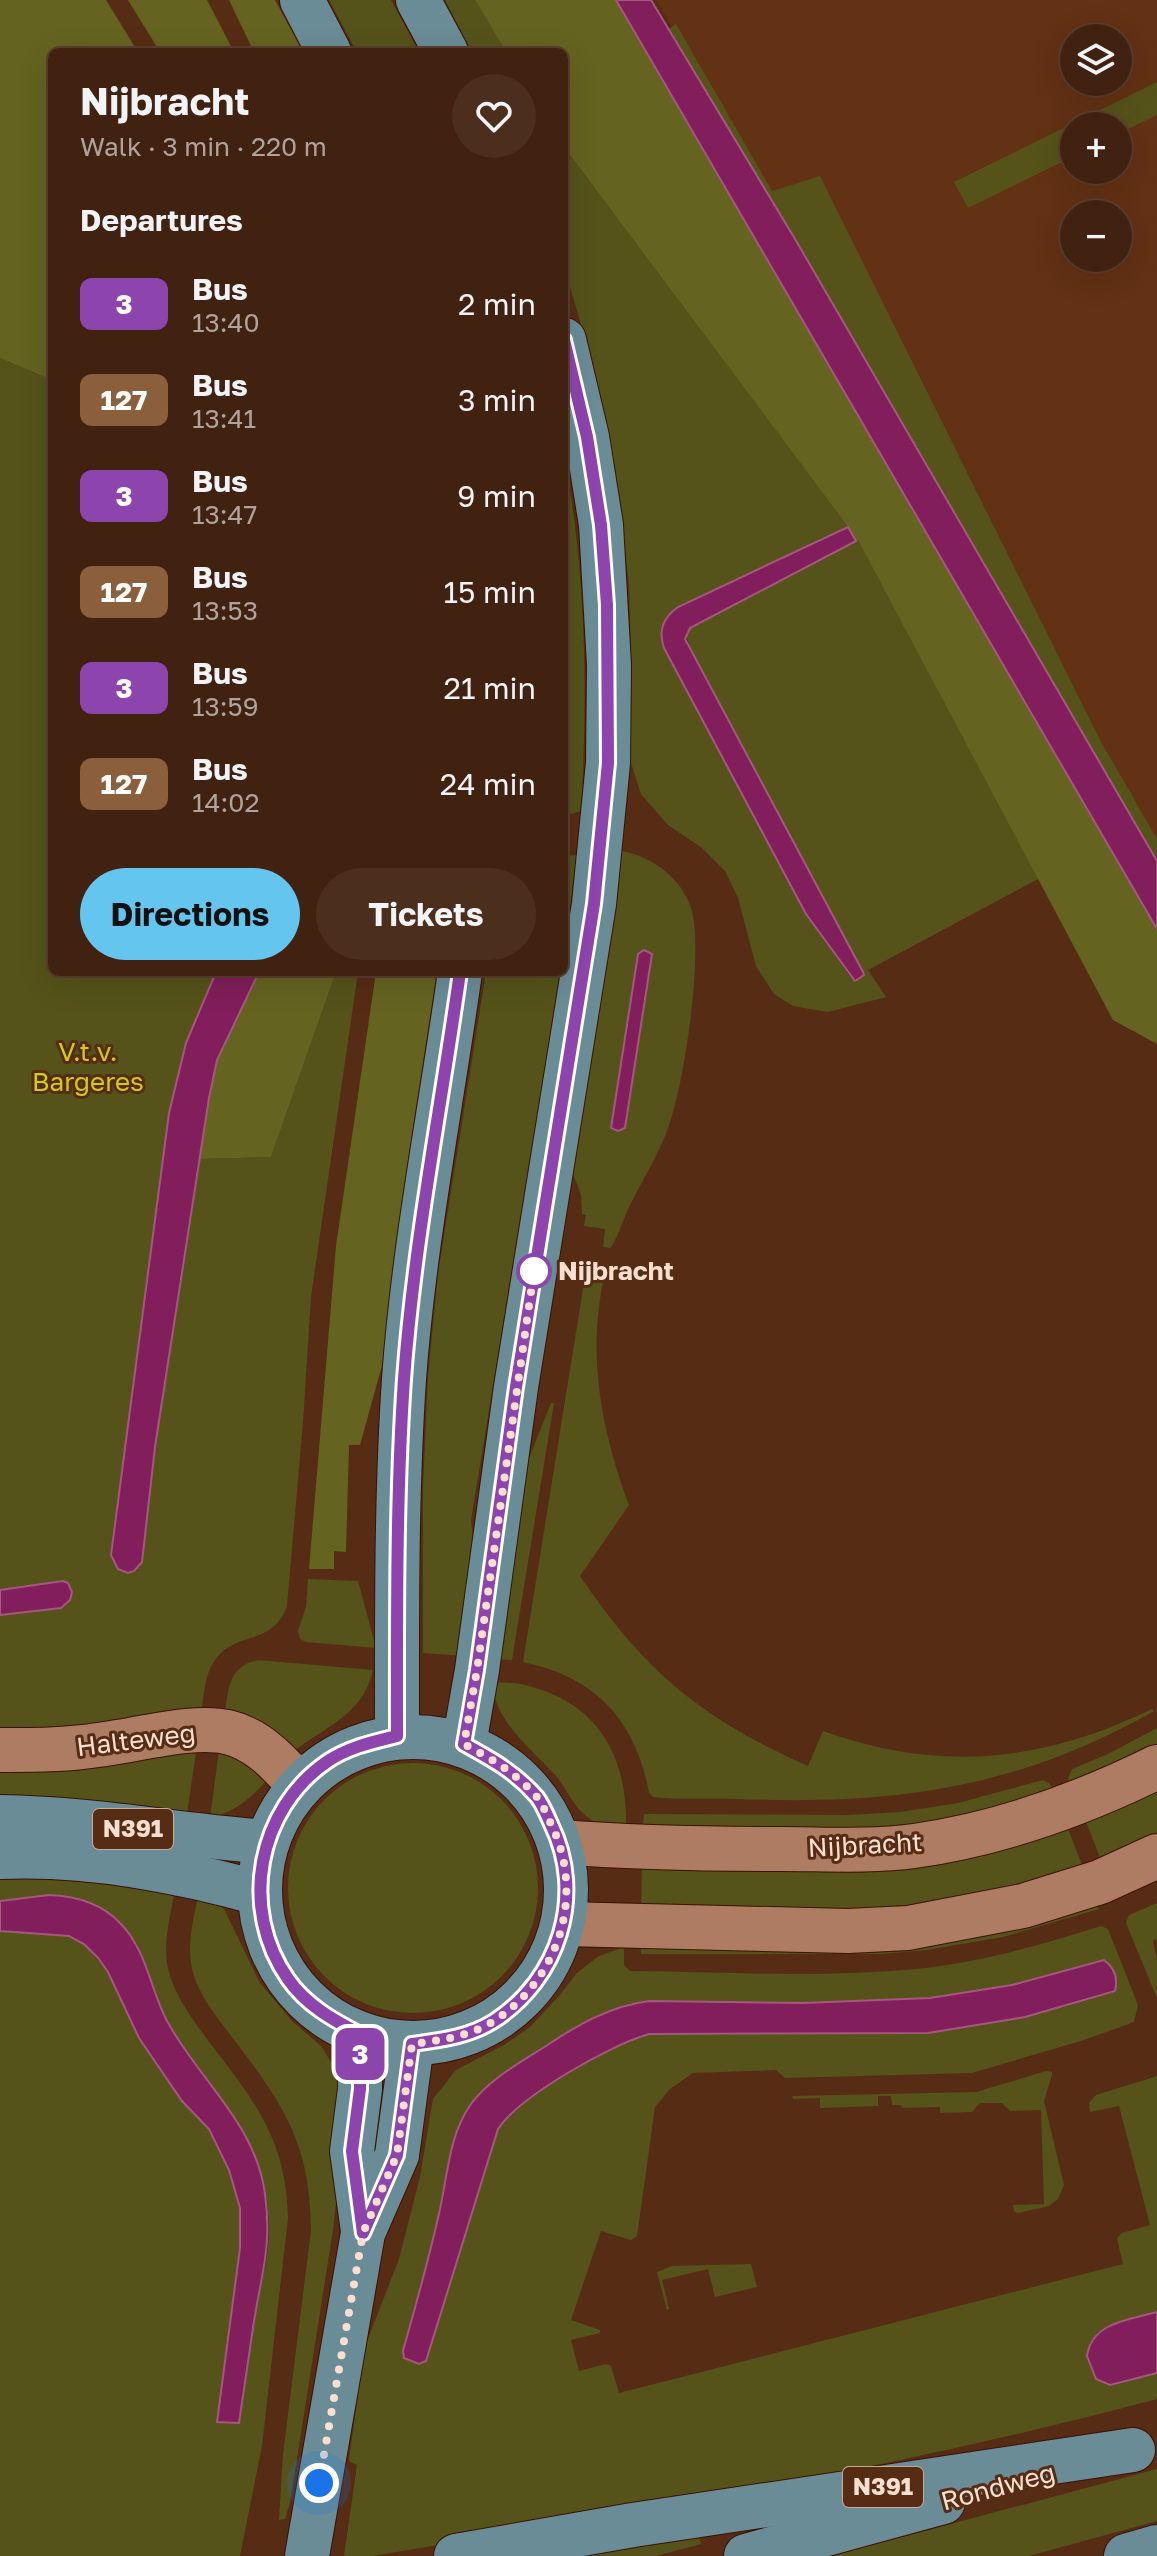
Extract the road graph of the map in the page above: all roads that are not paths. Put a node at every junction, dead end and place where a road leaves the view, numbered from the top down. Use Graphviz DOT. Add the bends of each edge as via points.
graph roads {
  1 [pos="302,0"];
  2 [pos="418,0"];
  3 [pos="327,48"];
  4 [pos="444,48"];
  5 [pos="568,357"];
  6 [pos="459,976"];
  7 [pos="397,1736"];
  8 [pos="464,1744"];
  9 [pos="0,1750"];
  10 [pos="1157,1767"];
  11 [pos="300,1786"];
  12 [pos="0,1817"];
  13 [pos="267,1842"];
  14 [pos="560,1842"];
  15 [pos="1157,1856"];
  16 [pos="0,1857"];
  17 [pos="259,1893"];
  18 [pos="564,1924"];
  19 [pos="360,2034"];
  20 [pos="412,2044"];
  21 [pos="363,2233"];
  22 [pos="1145,2446"];
  23 [pos="1157,2549"];
  24 [pos="307,2556"];
  25 [pos="456,2556"];
  26 [pos="746,2556"];
  27 [pos="1126,2556"];
  28 [pos="1146,2556"];
  1 -- 3 [label="main road"];
  2 -- 4 [label="main road"];
  5 -- 8 [label="main road" via="601,525 608,763 594,904"];
  6 -- 7 [label="main road" via="427,1178 404,1379"];
  7 -- 8 [label="main road" via="431,1736"];
  7 -- 11 [label="main road" via="349,1750"];
  8 -- 14 [label="main road" via="506,1766 539,1800"];
  9 -- 11 [label="street, Halteweg" via="69,1749 199,1730 226,1731 274,1757"];
  10 -- 14 [label="street, Nijbracht" via="1014,1825 914,1846 650,1849"];
  11 -- 13 [label="main road" via="280,1812"];
  12 -- 13 [label="main road, N391"];
  13 -- 17 [label="main road"];
  14 -- 18 [label="main road" via="568,1883"];
  15 -- 18 [label="street" via="1100,1882 1023,1906 908,1928"];
  16 -- 17 [label="main road, N391" via="34,1855 190,1874"];
  17 -- 19 [label="main road" via="267,1938 288,1979 320,2012"];
  18 -- 20 [label="main road" via="549,1963 525,1997 492,2023 453,2039"];
  19 -- 20 [label="main road"];
  19 -- 21 [label="main road" via="352,2151"];
  20 -- 21 [label="main road" via="397,2155"];
  21 -- 24 [label="main road"];
  22 -- 25 [label="main road, N391"];
  22 -- 26 [label="main road, Rondweg / N391"];
  23 -- 27 [label="main road"];
  23 -- 28 [label="main road"];
}
